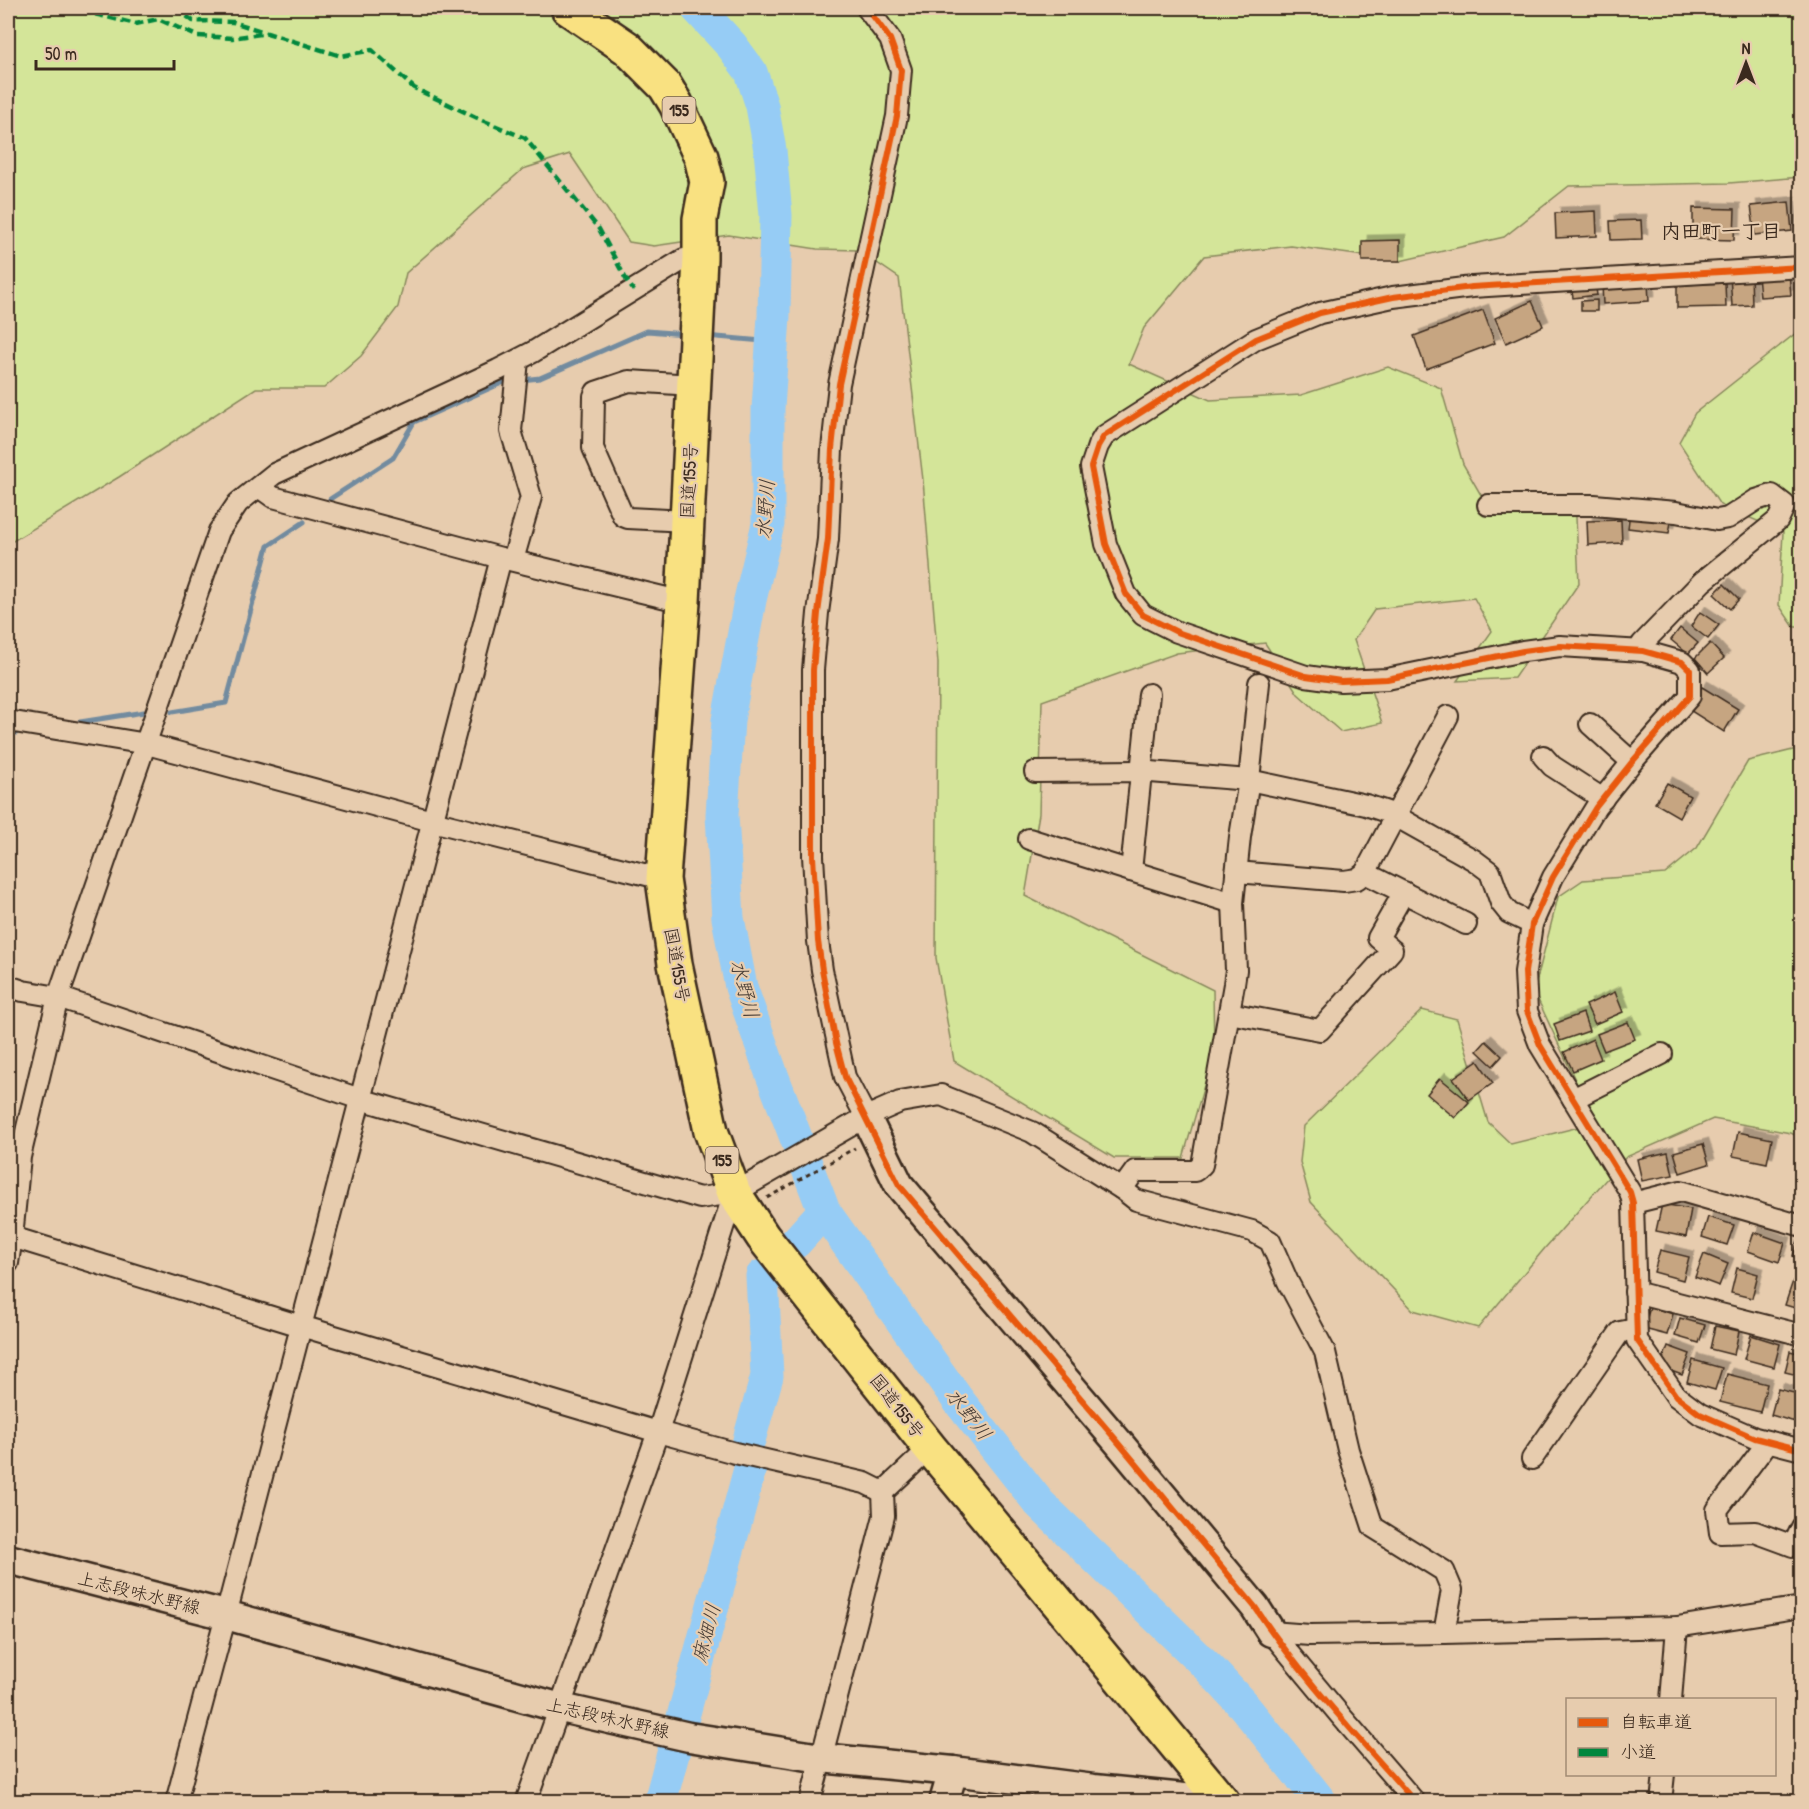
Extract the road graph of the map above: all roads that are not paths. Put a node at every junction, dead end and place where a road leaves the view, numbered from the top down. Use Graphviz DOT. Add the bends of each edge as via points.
graph roads {
  1 [pos="568,8"];
  2 [pos="867,8"];
  3 [pos="700,258"];
  4 [pos="1802,267"];
  5 [pos="518,360"];
  6 [pos="693,385"];
  7 [pos="259,487"];
  8 [pos="1488,505"];
  9 [pos="687,521"];
  10 [pos="507,559"];
  11 [pos="683,602"];
  12 [pos="1643,651"];
  13 [pos="1259,683"];
  14 [pos="1149,694"];
  15 [pos="1448,716"];
  16 [pos="8,721"];
  17 [pos="1590,724"];
  18 [pos="147,744"];
  19 [pos="1543,756"];
  20 [pos="1632,762"];
  21 [pos="1141,771"];
  22 [pos="1035,772"];
  23 [pos="1249,780"];
  24 [pos="1603,800"];
  25 [pos="1396,816"];
  26 [pos="432,821"];
  27 [pos="1029,839"];
  28 [pos="1131,871"];
  29 [pos="1236,872"];
  30 [pos="1365,873"];
  31 [pos="663,879"];
  32 [pos="1404,892"];
  33 [pos="1233,903"];
  34 [pos="1466,924"];
  35 [pos="1532,924"];
  36 [pos="8,986"];
  37 [pos="58,997"];
  38 [pos="1229,1013"];
  39 [pos="1662,1054"];
  40 [pos="360,1099"];
  41 [pos="1573,1099"];
  42 [pos="865,1130"];
  43 [pos="1122,1189"];
  44 [pos="749,1193"];
  45 [pos="1633,1203"];
  46 [pos="1802,1226"];
  47 [pos="12,1237"];
  48 [pos="8,1263"];
  49 [pos="1635,1292"];
  50 [pos="301,1326"];
  51 [pos="1636,1329"];
  52 [pos="1802,1335"];
  53 [pos="658,1432"];
  54 [pos="1768,1442"];
  55 [pos="930,1448"];
  56 [pos="1802,1450"];
  57 [pos="1532,1459"];
  58 [pos="883,1492"];
  59 [pos="1802,1527"];
  60 [pos="8,1559"];
  61 [pos="1802,1607"];
  62 [pos="226,1615"];
  63 [pos="1677,1627"];
  64 [pos="1271,1632"];
  65 [pos="1444,1633"];
  66 [pos="1671,1698"];
  67 [pos="561,1708"];
  68 [pos="821,1758"];
  69 [pos="953,1771"];
  70 [pos="1664,1776"];
  71 [pos="1092,1795"];
  72 [pos="1223,1801"];
  73 [pos="176,1802"];
  74 [pos="526,1802"];
  75 [pos="810,1802"];
  76 [pos="944,1802"];
  77 [pos="1415,1802"];
  78 [pos="1661,1802"];
  1 -- 3 [label="highway, 国道155号 / 155" via="627,48 676,104 701,157 707,182 700,219"];
  2 -- 42 [label="street" via="890,39 901,70 897,116 839,384 828,539 813,670 813,856 820,961 845,1077"];
  3 -- 5 [label="street" via="684,259"];
  3 -- 6 [label="highway, 国道155号 / 155"];
  4 -- 12 [label="street" via="1472,287 1393,297 1320,313 1256,339 1104,436 1098,447 1091,467 1106,544 1126,594 1143,615 1177,632 1306,676 1341,681 1387,679 1560,646"];
  5 -- 7 [label="street" via="274,474"];
  5 -- 10 [label="street" via="511,431 531,497"];
  6 -- 9 [label="highway, 国道155号 / 155"];
  6 -- 9 [label="street" via="629,381 594,396 593,448 623,516"];
  7 -- 10 [label="street" via="273,497"];
  7 -- 18 [label="street" via="238,503 219,531"];
  8 -- 12 [label="street" via="1594,505 1717,520 1772,495 1785,505 1778,520 1702,582 1642,644"];
  9 -- 11 [label="highway, 国道155号 / 155"];
  10 -- 11 [label="street"];
  10 -- 26 [label="street"];
  11 -- 31 [label="highway, 国道155号 / 155"];
  12 -- 20 [label="street" via="1682,662 1690,670 1690,696"];
  13 -- 23 [label="street"];
  14 -- 21 [label="street"];
  15 -- 25 [label="street"];
  16 -- 18 [label="street"];
  17 -- 20 [label="street"];
  18 -- 26 [label="street"];
  18 -- 37 [label="street"];
  19 -- 24 [label="street"];
  20 -- 24 [label="street"];
  21 -- 22 [label="street"];
  21 -- 23 [label="street"];
  21 -- 28 [label="street"];
  23 -- 25 [label="street" via="1366,805"];
  23 -- 29 [label="street"];
  24 -- 35 [label="street" via="1553,877"];
  25 -- 30 [label="street"];
  25 -- 35 [label="street" via="1490,872 1501,903 1509,913"];
  26 -- 31 [label="street"];
  26 -- 40 [label="street"];
  27 -- 28 [label="street"];
  28 -- 33 [label="street"];
  29 -- 30 [label="street" via="1344,881"];
  29 -- 33 [label="street"];
  30 -- 32 [label="street"];
  31 -- 44 [label="highway, 国道155号 / 155" via="675,964 711,1131"];
  32 -- 34 [label="street"];
  32 -- 38 [label="street" via="1378,938 1392,950 1320,1030"];
  33 -- 38 [label="street" via="1236,970"];
  35 -- 41 [label="street" via="1525,972 1527,1011 1540,1045"];
  36 -- 37 [label="street"];
  37 -- 40 [label="street"];
  37 -- 47 [label="street" via="20,1157"];
  38 -- 43 [label="street" via="1202,1165 1195,1171 1135,1171"];
  39 -- 41 [label="street"];
  40 -- 44 [label="street" via="700,1198"];
  40 -- 50 [label="street"];
  41 -- 45 [label="street"];
  42 -- 43 [label="street" via="900,1102 941,1095 1032,1132"];
  42 -- 44 [label="street"];
  42 -- 64 [label="street" via="899,1185 1149,1479 1255,1607"];
  43 -- 65 [label="street" via="1136,1200 1232,1224 1270,1241 1325,1352 1348,1450 1373,1527 1444,1572 1449,1581 1452,1590"];
  44 -- 53 [label="street"];
  44 -- 55 [label="highway, 国道155号 / 155" via="763,1237"];
  45 -- 46 [label="street" via="1681,1191"];
  45 -- 49 [label="street"];
  47 -- 48 [label="street"];
  47 -- 50 [label="street"];
  49 -- 51 [label="street"];
  49 -- 52 [label="street"];
  50 -- 53 [label="street"];
  50 -- 62 [label="street"];
  51 -- 54 [label="street" via="1637,1341 1676,1396 1700,1414"];
  51 -- 57 [label="street" via="1620,1332"];
  53 -- 58 [label="street" via="865,1483"];
  53 -- 67 [label="street"];
  54 -- 56 [label="street"];
  54 -- 59 [label="street" via="1717,1510 1720,1533 1755,1532 1793,1546"];
  55 -- 58 [label="street"];
  55 -- 72 [label="highway, 国道155号 / 155"];
  58 -- 68 [label="street" via="884,1516"];
  60 -- 62 [label="street, 上志段味水野線"];
  61 -- 63 [label="street"];
  62 -- 67 [label="street, 上志段味水野線"];
  62 -- 73 [label="street"];
  63 -- 65 [label="street"];
  63 -- 66 [label="street"];
  64 -- 65 [label="street"];
  64 -- 77 [label="street"];
  67 -- 68 [label="street, 上志段味水野線" via="677,1735"];
  67 -- 74 [label="street"];
  68 -- 69 [label="street, 上志段味水野線"];
  68 -- 75 [label="street"];
  69 -- 71 [label="street, 上志段味水野線"];
  69 -- 76 [label="street"];
  70 -- 78 [label="street"];
  71 -- 72 [label="street, 上志段味水野線"];
}
